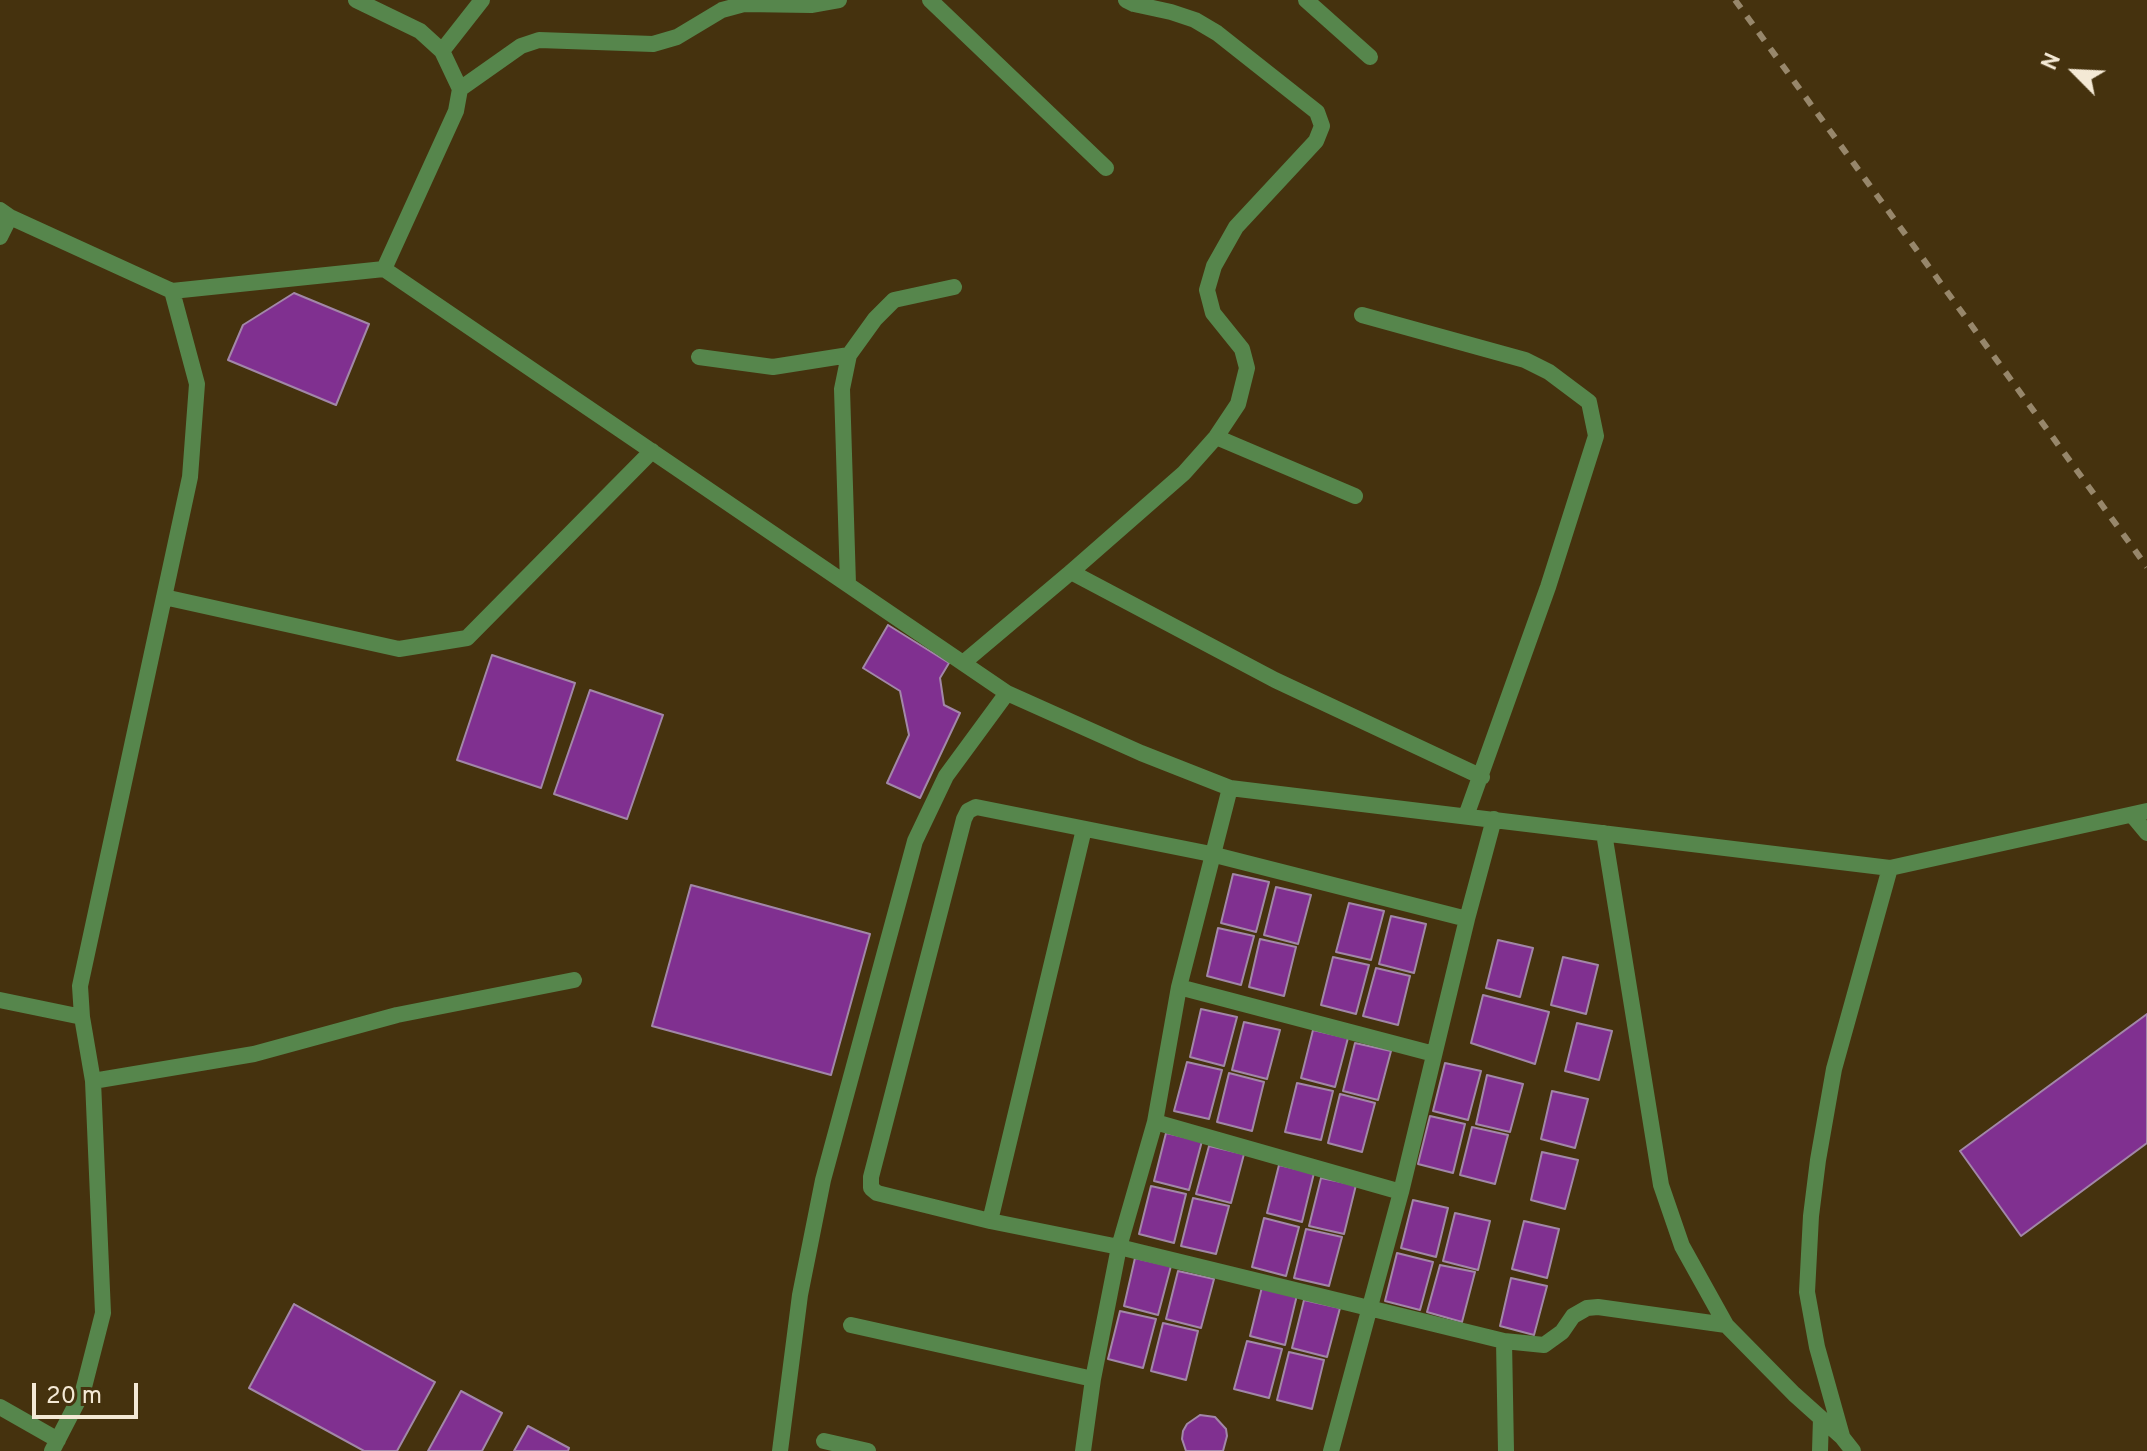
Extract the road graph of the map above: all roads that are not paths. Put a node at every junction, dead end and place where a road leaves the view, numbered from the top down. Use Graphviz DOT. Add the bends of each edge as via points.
graph roads {
  1 [pos="356,0"];
  2 [pos="482,0"];
  3 [pos="839,0"];
  4 [pos="930,0"];
  5 [pos="1126,0"];
  6 [pos="1306,0"];
  7 [pos="1177,6"];
  8 [pos="442,51"];
  9 [pos="1370,57"];
  10 [pos="460,89"];
  11 [pos="1106,168"];
  12 [pos="5,214"];
  13 [pos="0,237"];
  14 [pos="384,269"];
  15 [pos="954,287"];
  16 [pos="172,291"];
  17 [pos="1362,315"];
  18 [pos="849,355"];
  19 [pos="699,357"];
  20 [pos="1216,437"];
  21 [pos="652,451"];
  22 [pos="1355,496"];
  23 [pos="1071,572"];
  24 [pos="848,584"];
  25 [pos="164,597"];
  26 [pos="963,663"];
  27 [pos="1007,693"];
  28 [pos="1482,777"];
  29 [pos="1230,788"];
  30 [pos="2140,813"];
  31 [pos="1466,816"];
  32 [pos="1494,819"];
  33 [pos="1084,829"];
  34 [pos="1604,833"];
  35 [pos="2147,833"];
  36 [pos="1211,854"];
  37 [pos="1890,868"];
  38 [pos="1467,919"];
  39 [pos="574,980"];
  40 [pos="1179,987"];
  41 [pos="0,1000"];
  42 [pos="82,1017"];
  43 [pos="1434,1054"];
  44 [pos="93,1081"];
  45 [pos="1155,1122"];
  46 [pos="1401,1192"];
  47 [pos="990,1221"];
  48 [pos="1119,1247"];
  49 [pos="1370,1310"];
  50 [pos="851,1325"];
  51 [pos="1726,1325"];
  52 [pos="1504,1341"];
  53 [pos="1093,1379"];
  54 [pos="0,1407"];
  55 [pos="1821,1418"];
  56 [pos="824,1441"];
  57 [pos="1848,1444"];
  58 [pos="55,1445"];
  59 [pos="780,1451"];
  60 [pos="868,1451"];
  61 [pos="1083,1451"];
  62 [pos="1331,1451"];
  63 [pos="1506,1451"];
  64 [pos="1820,1451"];
  1 -- 8 [label="street" via="420,31"];
  2 -- 8 [label="street"];
  3 -- 10 [label="street" via="744,4 653,44 539,40 521,46"];
  4 -- 11 [label="street"];
  5 -- 7 [label="street"];
  6 -- 9 [label="street"];
  7 -- 20 [label="street" via="1317,112 1322,126 1316,141 1236,227 1214,266 1207,290 1213,313 1242,349 1247,368 1238,404"];
  8 -- 10 [label="street"];
  10 -- 14 [label="street" via="456,111"];
  12 -- 13 [label="street"];
  12 -- 16 [label="street"];
  14 -- 16 [label="street"];
  14 -- 21 [label="street"];
  15 -- 18 [label="street" via="894,300"];
  16 -- 25 [label="street" via="197,384 190,477"];
  17 -- 28 [label="street" via="1525,360 1589,402 1596,436"];
  18 -- 19 [label="street" via="773,367"];
  18 -- 24 [label="street" via="842,389"];
  20 -- 22 [label="street"];
  20 -- 23 [label="street" via="1184,473"];
  21 -- 24 [label="street"];
  21 -- 25 [label="street" via="467,638 399,649"];
  23 -- 26 [label="street"];
  23 -- 28 [label="street" via="1275,680"];
  24 -- 26 [label="street"];
  25 -- 42 [label="street" via="80,986"];
  26 -- 27 [label="street"];
  27 -- 29 [label="street"];
  27 -- 59 [label="street" via="946,776 915,841 823,1180 800,1295"];
  28 -- 31 [label="street"];
  29 -- 31 [label="street"];
  29 -- 36 [label="street"];
  30 -- 35 [label="street"];
  30 -- 37 [label="street"];
  31 -- 32 [label="street"];
  32 -- 34 [label="street"];
  32 -- 38 [label="street"];
  33 -- 36 [label="street"];
  33 -- 47 [label="street"];
  33 -- 47 [label="street" via="976,807 968,811 871,1177 877,1193"];
  34 -- 37 [label="street"];
  34 -- 51 [label="street" via="1661,1185 1682,1246"];
  36 -- 38 [label="street"];
  36 -- 40 [label="street"];
  37 -- 57 [label="street" via="1834,1069 1811,1216 1807,1292 1817,1347"];
  38 -- 43 [label="street"];
  39 -- 44 [label="street" via="397,1015 254,1054"];
  40 -- 43 [label="street"];
  40 -- 45 [label="street"];
  41 -- 42 [label="street"];
  42 -- 44 [label="street"];
  43 -- 46 [label="street"];
  44 -- 58 [label="street" via="103,1313 83,1391"];
  45 -- 46 [label="street"];
  45 -- 48 [label="street"];
  46 -- 49 [label="street"];
  47 -- 48 [label="street"];
  48 -- 49 [label="street"];
  48 -- 53 [label="street"];
  49 -- 52 [label="street"];
  49 -- 62 [label="street"];
  50 -- 53 [label="street"];
  51 -- 52 [label="street" via="1598,1307 1573,1316 1544,1345"];
  51 -- 55 [label="street"];
  52 -- 63 [label="street"];
  53 -- 61 [label="street"];
  54 -- 58 [label="street"];
  55 -- 57 [label="street"];
  55 -- 64 [label="street"];
  56 -- 60 [label="street"];
}
